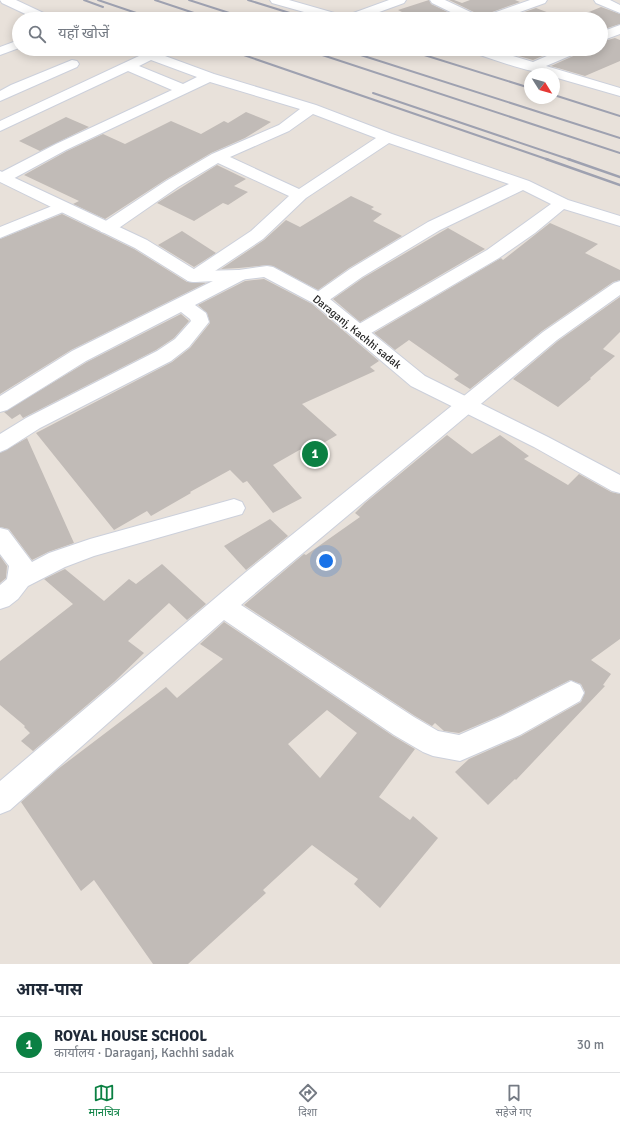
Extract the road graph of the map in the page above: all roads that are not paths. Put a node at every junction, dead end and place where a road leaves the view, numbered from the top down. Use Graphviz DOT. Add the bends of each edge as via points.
graph roads {
  1 [pos="6,0"];
  2 [pos="283,0"];
  3 [pos="400,0"];
  4 [pos="436,0"];
  5 [pos="541,0"];
  6 [pos="600,0"];
  7 [pos="620,9"];
  8 [pos="31,12"];
  9 [pos="320,12"];
  10 [pos="360,12"];
  11 [pos="461,12"];
  12 [pos="508,12"];
  13 [pos="620,29"];
  14 [pos="608,34"];
  15 [pos="12,47"];
  16 [pos="0,51"];
  17 [pos="149,56"];
  18 [pos="154,56"];
  19 [pos="498,56"];
  20 [pos="558,56"];
  21 [pos="72,64"];
  22 [pos="128,66"];
  23 [pos="533,67"];
  24 [pos="209,77"];
  25 [pos="182,89"];
  26 [pos="620,92"];
  27 [pos="0,97"];
  28 [pos="311,108"];
  29 [pos="0,127"];
  30 [pos="387,137"];
  31 [pos="217,157"];
  32 [pos="2,177"];
  33 [pos="522,184"];
  34 [pos="300,195"];
  35 [pos="562,203"];
  36 [pos="62,207"];
  37 [pos="620,221"];
  38 [pos="107,228"];
  39 [pos="0,233"];
  40 [pos="239,275"];
  41 [pos="194,277"];
  42 [pos="620,286"];
  43 [pos="319,299"];
  44 [pos="182,304"];
  45 [pos="359,332"];
  46 [pos="0,405"];
  47 [pos="464,405"];
  48 [pos="0,444"];
  49 [pos="620,485"];
  50 [pos="234,508"];
  51 [pos="0,537"];
  52 [pos="21,578"];
  53 [pos="0,599"];
  54 [pos="222,606"];
  55 [pos="571,693"];
  56 [pos="0,800"];
  1 -- 8 [label="street"];
  2 -- 9 [label="street"];
  3 -- 10 [label="street" via="370,6"];
  4 -- 11 [label="street"];
  5 -- 12 [label="street"];
  6 -- 7 [label="street"];
  13 -- 14 [label="street"];
  15 -- 16 [label="street"];
  17 -- 22 [label="street"];
  18 -- 24 [label="street"];
  19 -- 23 [label="street"];
  20 -- 23 [label="street"];
  21 -- 27 [label="street"];
  22 -- 25 [label="street"];
  22 -- 29 [label="street"];
  23 -- 26 [label="street"];
  24 -- 25 [label="street"];
  24 -- 28 [label="street"];
  25 -- 32 [label="street"];
  28 -- 30 [label="street"];
  28 -- 31 [label="street" via="284,128"];
  30 -- 33 [label="street"];
  30 -- 34 [label="street"];
  31 -- 34 [label="street"];
  31 -- 38 [label="street"];
  32 -- 36 [label="street"];
  33 -- 35 [label="street"];
  33 -- 43 [label="street" via="434,226 356,273"];
  34 -- 41 [label="street" via="257,235"];
  35 -- 37 [label="street"];
  35 -- 45 [label="street" via="493,254"];
  36 -- 38 [label="street"];
  36 -- 39 [label="street"];
  38 -- 41 [label="street" via="141,244"];
  40 -- 41 [label="street, Daraganj, Kachhi sadak"];
  40 -- 43 [label="street, Daraganj, Kachhi sadak" via="267,271"];
  40 -- 44 [label="street"];
  42 -- 47 [label="street" via="550,336"];
  43 -- 45 [label="street, Daraganj, Kachhi sadak"];
  44 -- 46 [label="street" via="79,356"];
  44 -- 48 [label="street" via="200,317 200,322 176,347 157,361 33,423"];
  45 -- 47 [label="street, Daraganj, Kachhi sadak" via="418,381"];
  47 -- 49 [label="street, Daraganj, Kachhi sadak"];
  47 -- 54 [label="street"];
  50 -- 52 [label="street" via="90,548 56,560"];
  51 -- 52 [label="street" via="21,564"];
  52 -- 53 [label="street" via="11,592"];
  54 -- 55 [label="street" via="433,743 460,748 510,726"];
  54 -- 56 [label="street"];
}
